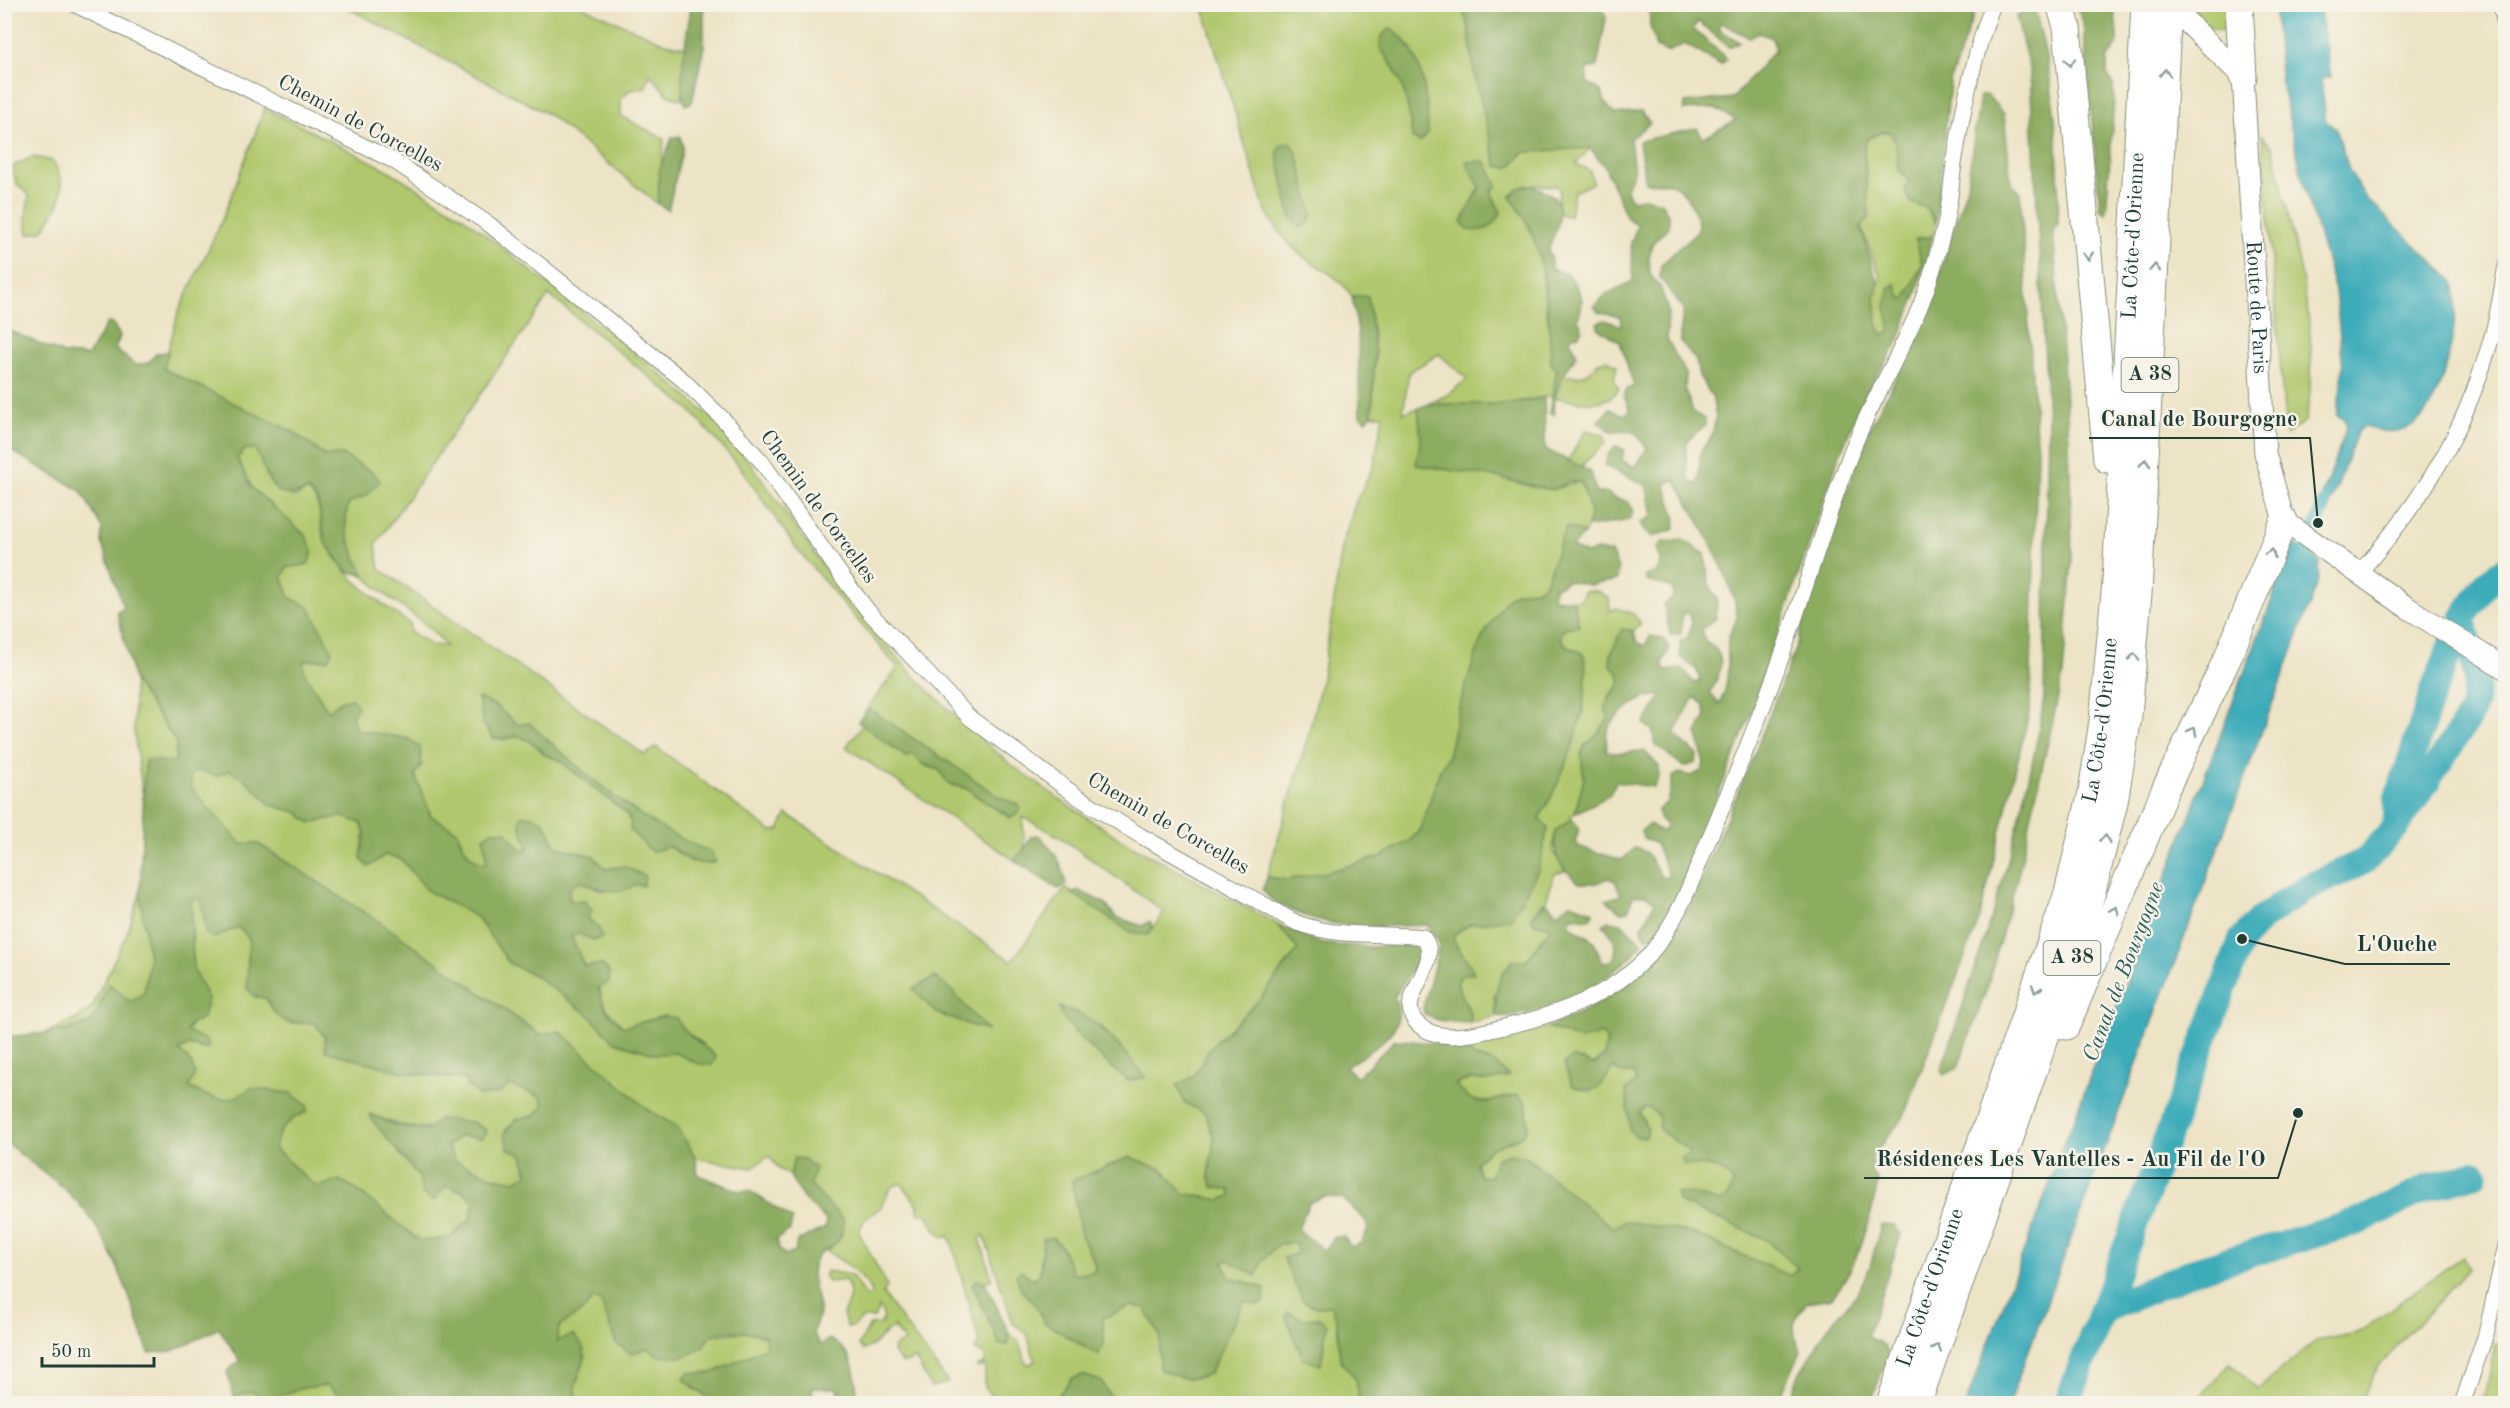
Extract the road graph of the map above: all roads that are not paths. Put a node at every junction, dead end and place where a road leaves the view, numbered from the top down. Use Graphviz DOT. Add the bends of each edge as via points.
graph roads {
  1 [pos="74,4"];
  2 [pos="2002,4"];
  3 [pos="2060,4"];
  4 [pos="2239,4"];
  5 [pos="2501,4"];
  6 [pos="1990,12"];
  7 [pos="2162,15"];
  8 [pos="2505,32"];
  9 [pos="2243,77"];
  10 [pos="2505,266"];
  11 [pos="2289,526"];
  12 [pos="2359,573"];
  13 [pos="2116,582"];
  14 [pos="2505,669"];
  15 [pos="1991,1194"];
  16 [pos="2505,1245"];
  17 [pos="1890,1404"];
  18 [pos="1917,1404"];
  19 [pos="2462,1404"];
  1 -- 6 [label="street, Chemin de Corcelles" via="394,161 490,225 657,359 722,418 762,462 869,612 970,718 1141,836 1296,923 1359,936 1423,937 1430,945 1430,955 1411,1003 1414,1021 1424,1030 1440,1035 1470,1034 1561,1011 1615,983 1649,955 1671,923 1729,792 1782,654 1847,462 1926,288 1946,222 1966,91"];
  2 -- 6 [label="street"];
  3 -- 13 [label="highway, one-way" via="2067,27"];
  4 -- 9 [label="highway"];
  5 -- 8 [label="street"];
  7 -- 9 [label="main road"];
  7 -- 13 [label="highway, La Côte-d'Orienne / A 38"];
  15 -- 7 [label="highway, La Côte-d'Orienne / A 38, one-way" via="2091,895 2114,802 2128,716 2138,594"];
  9 -- 11 [label="main road, Route de Paris" via="2265,453"];
  10 -- 12 [label="street" via="2491,342 2445,456 2403,521"];
  11 -- 12 [label="main road"];
  15 -- 11 [label="highway, one-way" via="2085,985 2165,790"];
  12 -- 14 [label="main road"];
  13 -- 17 [label="highway, La Côte-d'Orienne / A 38, one-way" via="2103,721 2092,792 2068,893"];
  18 -- 15 [label="highway, La Côte-d'Orienne / A 38, one-way"];
  16 -- 19 [label="street" via="2486,1334"];
}
